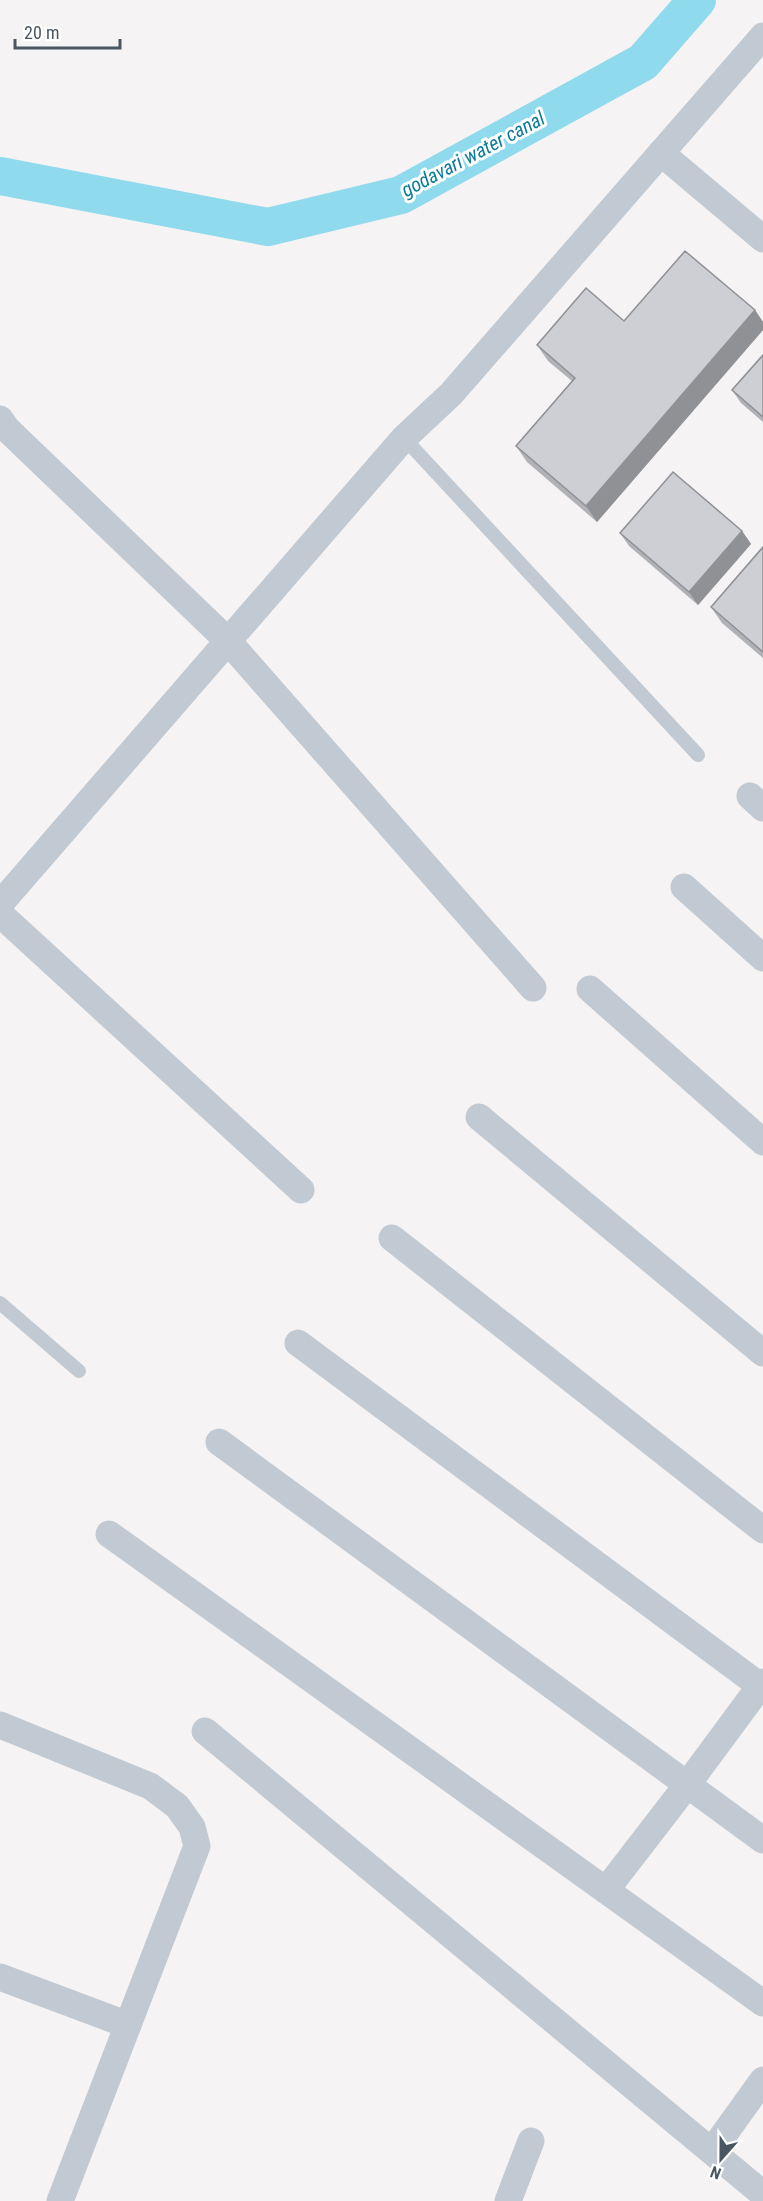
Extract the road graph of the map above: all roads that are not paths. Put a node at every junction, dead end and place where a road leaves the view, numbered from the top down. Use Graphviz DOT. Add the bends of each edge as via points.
graph roads {
  1 [pos="763,36"];
  2 [pos="661,153"];
  3 [pos="763,239"];
  4 [pos="0,419"];
  5 [pos="404,438"];
  6 [pos="227,640"];
  7 [pos="698,755"];
  8 [pos="684,887"];
  9 [pos="0,904"];
  10 [pos="0,914"];
  11 [pos="763,958"];
  12 [pos="533,988"];
  13 [pos="590,989"];
  14 [pos="479,1117"];
  15 [pos="763,1142"];
  16 [pos="300,1190"];
  17 [pos="392,1238"];
  18 [pos="0,1303"];
  19 [pos="298,1343"];
  20 [pos="763,1353"];
  21 [pos="80,1371"];
  22 [pos="219,1442"];
  23 [pos="763,1530"];
  24 [pos="109,1534"];
  25 [pos="762,1685"];
  26 [pos="0,1725"];
  27 [pos="205,1731"];
  28 [pos="687,1785"];
  29 [pos="763,1840"];
  30 [pos="606,1890"];
  31 [pos="0,1977"];
  32 [pos="763,2003"];
  33 [pos="128,2025"];
  34 [pos="763,2080"];
  35 [pos="531,2141"];
  36 [pos="712,2151"];
  37 [pos="763,2194"];
  38 [pos="60,2201"];
  39 [pos="508,2201"];
  1 -- 2 [label="street"];
  2 -- 3 [label="street"];
  2 -- 5 [label="street" via="451,394"];
  4 -- 6 [label="street"];
  5 -- 6 [label="street"];
  5 -- 7 [label="lane"];
  6 -- 9 [label="street"];
  6 -- 12 [label="street"];
  8 -- 11 [label="street"];
  10 -- 16 [label="street"];
  13 -- 15 [label="street"];
  14 -- 20 [label="street"];
  17 -- 23 [label="street"];
  18 -- 21 [label="lane"];
  19 -- 25 [label="street"];
  22 -- 28 [label="street"];
  24 -- 30 [label="street"];
  25 -- 28 [label="street"];
  26 -- 33 [label="street" via="150,1786 177,1806 192,1827 197,1846"];
  27 -- 36 [label="street"];
  28 -- 29 [label="street"];
  28 -- 30 [label="street"];
  30 -- 32 [label="street"];
  31 -- 33 [label="street"];
  33 -- 38 [label="street"];
  34 -- 36 [label="street"];
  35 -- 39 [label="street"];
  36 -- 37 [label="street"];
}
